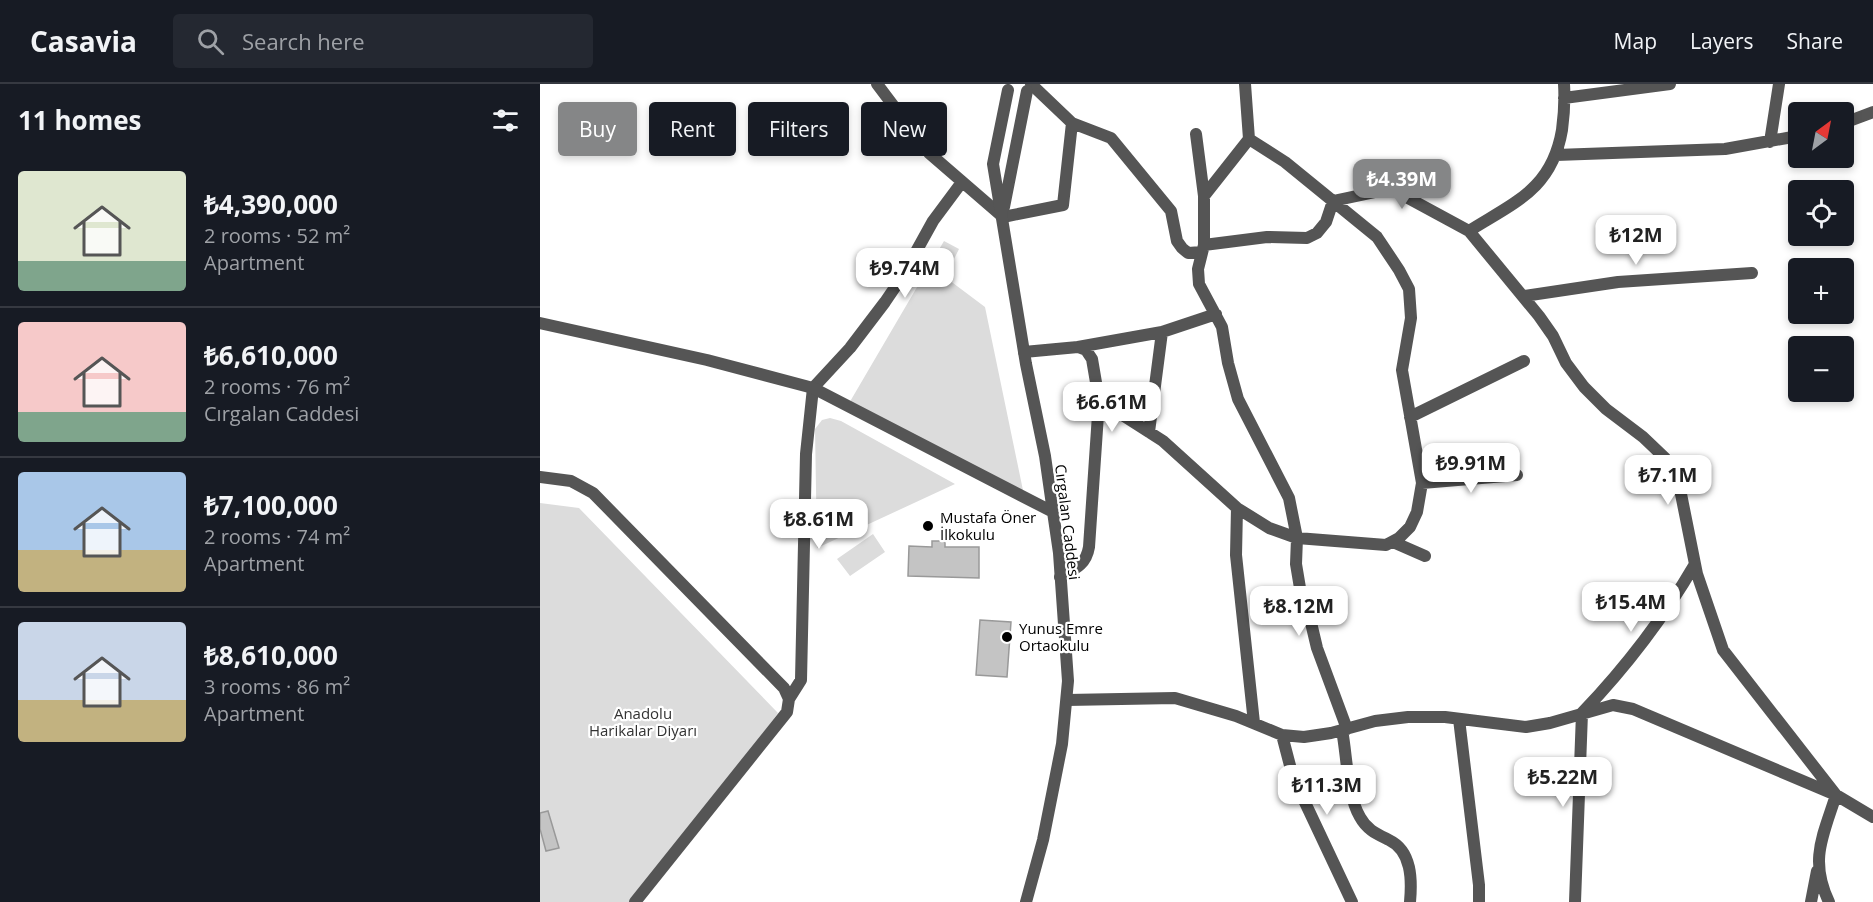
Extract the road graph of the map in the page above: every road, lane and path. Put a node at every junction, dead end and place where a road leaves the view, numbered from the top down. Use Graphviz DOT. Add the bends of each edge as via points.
graph roads {
  1 [pos="877,84"];
  2 [pos="1245,84"];
  3 [pos="1564,84"];
  4 [pos="1670,84"];
  5 [pos="1779,84"];
  6 [pos="1029,86"];
  7 [pos="1007,87"];
  8 [pos="1564,98"];
  9 [pos="1873,112"];
  10 [pos="1854,119"];
  11 [pos="1072,123"];
  12 [pos="1196,134"];
  13 [pos="1788,138"];
  14 [pos="1248,139"];
  15 [pos="1770,142"];
  16 [pos="1556,155"];
  17 [pos="962,182"];
  18 [pos="1204,196"];
  19 [pos="1333,201"];
  20 [pos="1003,217"];
  21 [pos="1469,231"];
  22 [pos="1203,248"];
  23 [pos="1752,273"];
  24 [pos="1524,296"];
  25 [pos="1216,314"];
  26 [pos="540,323"];
  27 [pos="1162,332"];
  28 [pos="1078,347"];
  29 [pos="1024,352"];
  30 [pos="1524,361"];
  31 [pos="813,388"];
  32 [pos="1099,400"];
  33 [pos="1410,417"];
  34 [pos="1149,432"];
  35 [pos="1517,475"];
  36 [pos="540,477"];
  37 [pos="1422,483"];
  38 [pos="1237,508"];
  39 [pos="1053,512"];
  40 [pos="1297,538"];
  41 [pos="1393,542"];
  42 [pos="1425,556"];
  43 [pos="1695,564"];
  44 [pos="1060,577"];
  45 [pos="789,699"];
  46 [pos="1067,700"];
  47 [pos="1582,713"];
  48 [pos="1459,719"];
  49 [pos="1254,723"];
  50 [pos="1345,730"];
  51 [pos="1282,735"];
  52 [pos="1836,795"];
  53 [pos="1873,817"];
  54 [pos="1818,867"];
  55 [pos="635,902"];
  56 [pos="1026,902"];
  57 [pos="1352,902"];
  58 [pos="1410,902"];
  59 [pos="1479,902"];
  60 [pos="1575,902"];
  61 [pos="1811,902"];
  62 [pos="1829,902"];
  1 -- 17 [label="street" via="929,153"];
  2 -- 14 [label="street"];
  3 -- 8 [label="street"];
  4 -- 8 [label="street"];
  5 -- 15 [label="street"];
  6 -- 7 [label="street" via="1016,95"];
  6 -- 11 [label="street"];
  6 -- 20 [label="street, Cırgalan Caddesi"];
  7 -- 20 [label="street, Cırgalan Caddesi" via="993,164"];
  8 -- 16 [label="street"];
  9 -- 10 [label="street"];
  11 -- 20 [label="street" via="1063,205"];
  11 -- 22 [label="street" via="1111,138 1171,211 1179,245 1188,253"];
  12 -- 18 [label="street"];
  13 -- 15 [label="street"];
  14 -- 18 [label="street"];
  14 -- 19 [label="street" via="1285,162"];
  15 -- 16 [label="street" via="1725,149"];
  16 -- 21 [label="street" via="1534,187"];
  17 -- 20 [label="street"];
  17 -- 31 [label="street" via="933,221 885,302"];
  18 -- 22 [label="street"];
  19 -- 21 [label="street" via="1380,191 1397,192"];
  19 -- 22 [label="street" via="1326,222 1307,238 1268,237"];
  19 -- 33 [label="street" via="1377,237 1409,289 1411,318 1402,370"];
  20 -- 29 [label="street, Cırgalan Caddesi"];
  21 -- 24 [label="street"];
  22 -- 25 [label="street" via="1199,284"];
  23 -- 24 [label="street" via="1618,282"];
  24 -- 43 [label="street" via="1584,387 1660,452 1670,466 1681,494"];
  25 -- 27 [label="street"];
  25 -- 40 [label="street" via="1238,399 1289,498"];
  26 -- 31 [label="street"];
  27 -- 28 [label="street"];
  27 -- 34 [label="street"];
  28 -- 29 [label="street"];
  28 -- 32 [label="street" via="1092,359"];
  29 -- 39 [label="street, Cırgalan Caddesi"];
  30 -- 33 [label="street"];
  31 -- 39 [label="street"];
  31 -- 45 [label="street" via="806,454 801,680"];
  32 -- 34 [label="street"];
  32 -- 44 [label="street" via="1088,553 1080,566"];
  33 -- 37 [label="street"];
  34 -- 38 [label="street"];
  35 -- 37 [label="street"];
  36 -- 45 [label="street" via="571,481 593,493 783,688"];
  37 -- 41 [label="street" via="1414,520"];
  38 -- 40 [label="street" via="1269,528"];
  38 -- 49 [label="street" via="1236,555"];
  39 -- 44 [label="street, Cırgalan Caddesi"];
  40 -- 41 [label="street" via="1386,545"];
  40 -- 50 [label="street" via="1300,588"];
  41 -- 42 [label="street"];
  43 -- 47 [label="street" via="1646,639"];
  43 -- 52 [label="street" via="1723,650"];
  44 -- 46 [label="street, Cırgalan Caddesi"];
  45 -- 55 [label="street" via="787,712"];
  46 -- 49 [label="street" via="1175,698"];
  46 -- 56 [label="street, Cırgalan Caddesi" via="1050,811"];
  47 -- 48 [label="street" via="1526,727"];
  47 -- 52 [label="street" via="1613,705 1627,706"];
  47 -- 60 [label="street"];
  48 -- 50 [label="street" via="1408,717"];
  48 -- 59 [label="street"];
  49 -- 51 [label="street"];
  50 -- 51 [label="street" via="1304,737"];
  50 -- 58 [label="street" via="1356,809 1372,832 1395,843 1404,853 1410,868"];
  51 -- 57 [label="street" via="1293,777"];
  52 -- 53 [label="street"];
  52 -- 54 [label="street" via="1819,850"];
  54 -- 61 [label="street"];
  54 -- 62 [label="street"];
}
